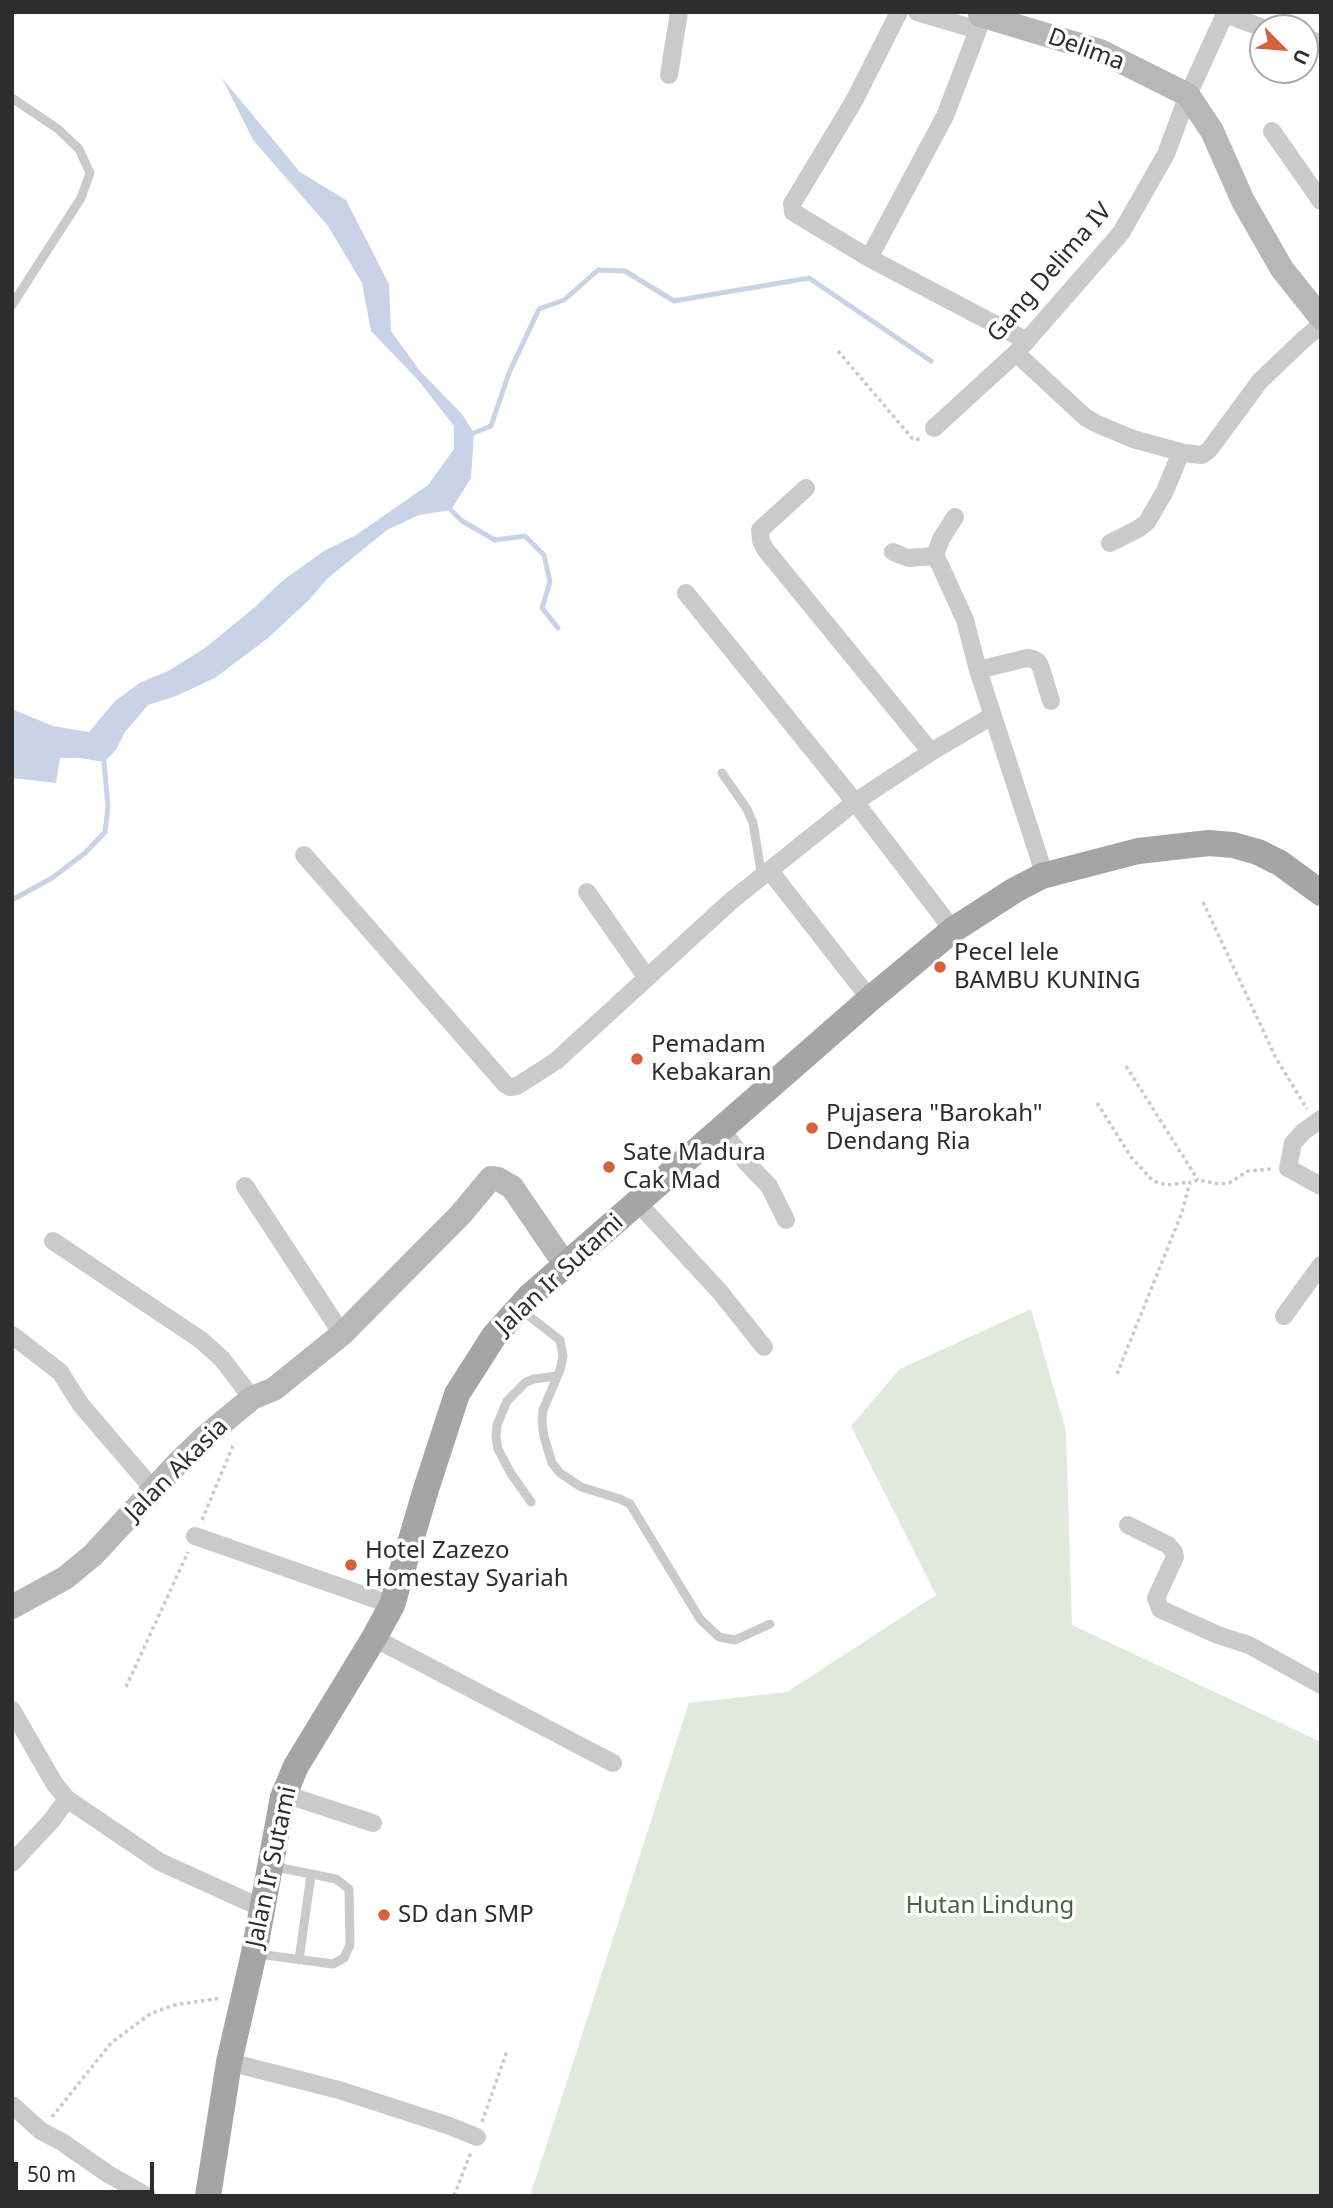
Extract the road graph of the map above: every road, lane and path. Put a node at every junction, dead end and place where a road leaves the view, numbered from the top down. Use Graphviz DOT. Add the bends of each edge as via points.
graph roads {
  1 [pos="679,12"];
  2 [pos="899,12"];
  3 [pos="917,12"];
  4 [pos="1225,14"];
  5 [pos="979,19"];
  6 [pos="1249,23"];
  7 [pos="669,75"];
  8 [pos="1188,95"];
  9 [pos="12,97"];
  10 [pos="1272,131"];
  11 [pos="1321,201"];
  12 [pos="869,258"];
  13 [pos="12,305"];
  14 [pos="1321,318"];
  15 [pos="1321,326"];
  16 [pos="1021,347"];
  17 [pos="838,351"];
  18 [pos="934,428"];
  19 [pos="1181,452"];
  20 [pos="806,488"];
  21 [pos="955,517"];
  22 [pos="1110,543"];
  23 [pos="893,552"];
  24 [pos="935,556"];
  25 [pos="686,593"];
  26 [pos="978,670"];
  27 [pos="1051,701"];
  28 [pos="992,716"];
  29 [pos="931,752"];
  30 [pos="722,773"];
  31 [pos="855,802"];
  32 [pos="304,855"];
  33 [pos="766,874"];
  34 [pos="1045,876"];
  35 [pos="587,892"];
  36 [pos="1321,893"];
  37 [pos="1203,902"];
  38 [pos="953,930"];
  39 [pos="647,978"];
  40 [pos="870,999"];
  41 [pos="1126,1066"];
  42 [pos="1097,1103"];
  43 [pos="1318,1121"];
  44 [pos="721,1129"];
  45 [pos="1288,1168"];
  46 [pos="1198,1180"];
  47 [pos="1190,1182"];
  48 [pos="245,1186"];
  49 [pos="1321,1186"];
  50 [pos="638,1203"];
  51 [pos="786,1220"];
  52 [pos="52,1241"];
  53 [pos="1321,1265"];
  54 [pos="566,1266"];
  55 [pos="519,1308"];
  56 [pos="1284,1316"];
  57 [pos="342,1334"];
  58 [pos="12,1335"];
  59 [pos="764,1347"];
  60 [pos="1117,1374"];
  61 [pos="557,1376"];
  62 [pos="252,1398"];
  63 [pos="153,1489"];
  64 [pos="531,1502"];
  65 [pos="1128,1525"];
  66 [pos="195,1536"];
  67 [pos="392,1605"];
  68 [pos="12,1607"];
  69 [pos="770,1624"];
  70 [pos="374,1638"];
  71 [pos="1321,1685"];
  72 [pos="12,1710"];
  73 [pos="613,1763"];
  74 [pos="284,1794"];
  75 [pos="67,1799"];
  76 [pos="373,1823"];
  77 [pos="12,1863"];
  78 [pos="270,1866"];
  79 [pos="311,1875"];
  80 [pos="262,1908"];
  81 [pos="254,1953"];
  82 [pos="299,1960"];
  83 [pos="244,1995"];
  84 [pos="507,2051"];
  85 [pos="229,2062"];
  86 [pos="12,2105"];
  87 [pos="41,2131"];
  88 [pos="477,2137"];
  89 [pos="147,2196"];
  90 [pos="208,2196"];
  91 [pos="454,2196"];
  1 -- 7 [label="street"];
  2 -- 12 [label="street" via="855,101 791,208"];
  3 -- 5 [label="street"];
  4 -- 6 [label="street"];
  4 -- 8 [label="street, Gang Delima IV"];
  5 -- 8 [label="street, Delima" via="1101,51"];
  5 -- 12 [label="street" via="945,116"];
  8 -- 14 [label="street" via="1212,131 1243,201 1282,269"];
  8 -- 16 [label="street, Gang Delima IV" via="1166,154 1121,233"];
  9 -- 13 [label="lane" via="79,149 90,173 80,198"];
  10 -- 11 [label="street"];
  12 -- 16 [label="street"];
  15 -- 19 [label="street" via="1259,381 1209,450 1202,455"];
  16 -- 18 [label="street, Gang Delima IV"];
  16 -- 19 [label="street" via="1085,417 1133,439"];
  17 -- 18 [label="path" via="912,438 921,438"];
  19 -- 22 [label="street" via="1147,522"];
  20 -- 29 [label="street" via="760,530 761,541"];
  21 -- 24 [label="street"];
  23 -- 24 [label="street" via="908,558"];
  24 -- 26 [label="street" via="965,620"];
  25 -- 31 [label="street"];
  26 -- 27 [label="street" via="1033,659 1041,668"];
  26 -- 28 [label="street"];
  28 -- 29 [label="street"];
  28 -- 34 [label="street"];
  29 -- 31 [label="street"];
  30 -- 33 [label="lane" via="747,809"];
  31 -- 33 [label="street"];
  31 -- 38 [label="street"];
  32 -- 39 [label="street" via="510,1087 556,1061"];
  33 -- 39 [label="street"];
  33 -- 40 [label="street"];
  34 -- 36 [label="main road, Jalan Ir Sutami" via="1138,851 1220,843 1258,852"];
  34 -- 38 [label="main road, Jalan Ir Sutami"];
  35 -- 39 [label="street"];
  37 -- 43 [label="path" via="1276,1058"];
  38 -- 40 [label="main road, Jalan Ir Sutami"];
  40 -- 44 [label="main road, Jalan Ir Sutami"];
  41 -- 46 [label="path"];
  42 -- 47 [label="path" via="1131,1157 1153,1181 1167,1185"];
  43 -- 45 [label="street" via="1293,1143"];
  44 -- 50 [label="main road, Jalan Ir Sutami"];
  44 -- 51 [label="street" via="769,1186"];
  45 -- 46 [label="path" via="1248,1171 1230,1183"];
  45 -- 49 [label="street"];
  46 -- 47 [label="path"];
  47 -- 60 [label="path"];
  48 -- 57 [label="street"];
  50 -- 54 [label="main road, Jalan Ir Sutami"];
  50 -- 59 [label="street"];
  52 -- 62 [label="street" via="201,1340"];
  53 -- 56 [label="street"];
  54 -- 55 [label="main road, Jalan Ir Sutami"];
  54 -- 57 [label="street, Jalan Akasia" via="512,1187 491,1178"];
  55 -- 61 [label="lane" via="560,1340 563,1356"];
  55 -- 67 [label="main road, Jalan Ir Sutami" via="494,1336 457,1394"];
  57 -- 62 [label="street, Jalan Akasia" via="274,1389"];
  58 -- 63 [label="street" via="61,1372 81,1405"];
  61 -- 64 [label="lane" via="526,1382 507,1401 497,1425 498,1449"];
  61 -- 69 [label="lane" via="542,1421 552,1463 560,1473 581,1487 630,1504 700,1619 719,1637 735,1640"];
  62 -- 63 [label="street, Jalan Akasia"];
  63 -- 68 [label="street, Jalan Akasia" via="93,1555 65,1578"];
  65 -- 71 [label="street" via="1174,1552 1156,1598 1160,1609 1249,1646"];
  66 -- 67 [label="street"];
  67 -- 70 [label="main road, Jalan Ir Sutami"];
  70 -- 73 [label="street"];
  70 -- 74 [label="main road, Jalan Ir Sutami" via="307,1747"];
  72 -- 75 [label="street"];
  74 -- 76 [label="street"];
  74 -- 78 [label="main road, Jalan Ir Sutami"];
  75 -- 77 [label="street"];
  75 -- 80 [label="street" via="160,1862"];
  78 -- 79 [label="lane"];
  78 -- 80 [label="main road, Jalan Ir Sutami"];
  79 -- 82 [label="lane"];
  79 -- 82 [label="lane" via="336,1879 349,1889 350,1945 344,1958 333,1964"];
  80 -- 81 [label="main road, Jalan Ir Sutami"];
  81 -- 82 [label="lane"];
  81 -- 83 [label="main road, Jalan Ir Sutami"];
  83 -- 85 [label="main road, Jalan Ir Sutami"];
  83 -- 87 [label="path" via="174,2004 150,2014 111,2043"];
  84 -- 88 [label="path"];
  85 -- 88 [label="street" via="339,2090"];
  85 -- 90 [label="main road, Jalan Ir Sutami"];
  86 -- 87 [label="street"];
  87 -- 89 [label="street"];
  88 -- 91 [label="path"];
}
